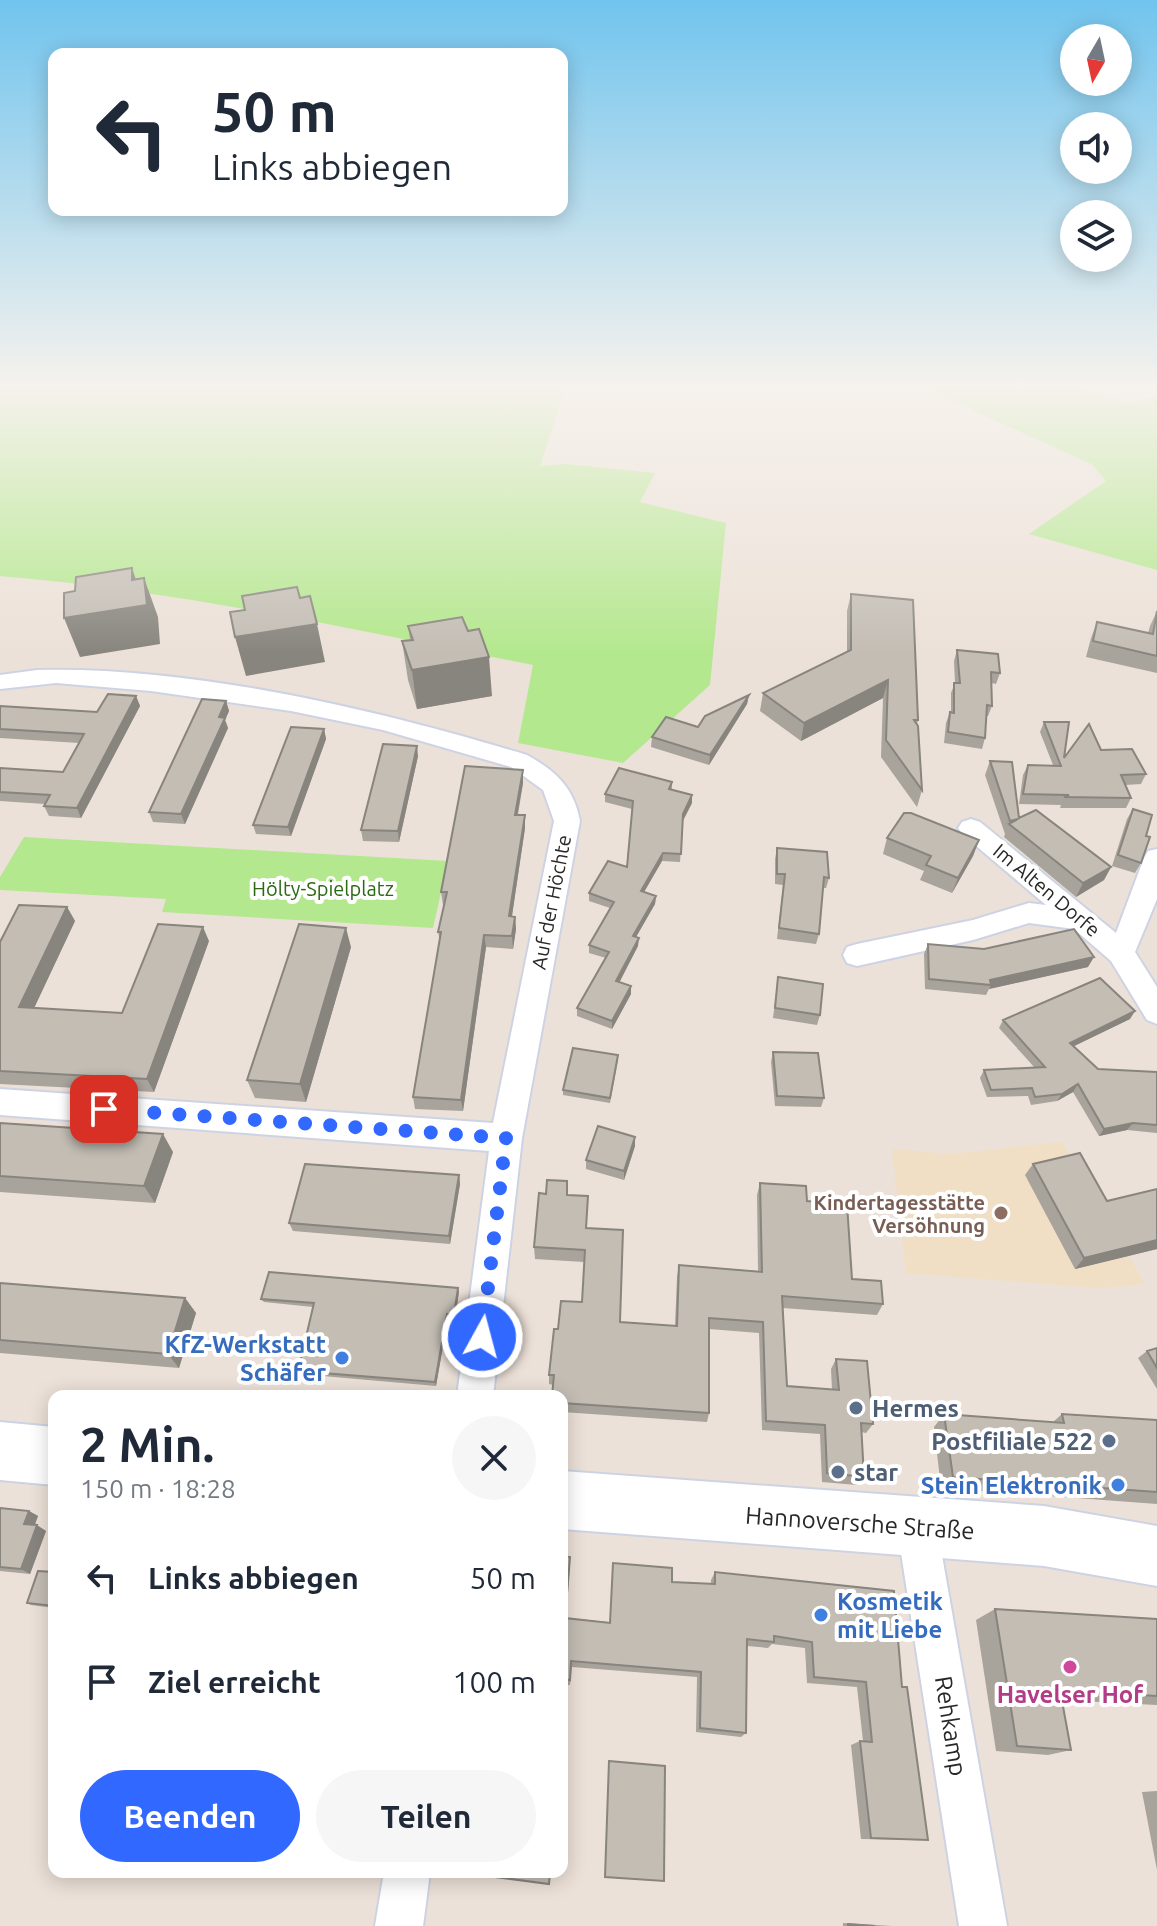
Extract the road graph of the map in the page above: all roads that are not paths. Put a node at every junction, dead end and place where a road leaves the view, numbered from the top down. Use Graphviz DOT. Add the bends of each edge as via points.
graph roads {
  1 [pos="0,682"];
  2 [pos="971,828"];
  3 [pos="1157,858"];
  4 [pos="1083,921"];
  5 [pos="1121,953"];
  6 [pos="857,955"];
  7 [pos="1157,1012"];
  8 [pos="0,1102"];
  9 [pos="506,1138"];
  10 [pos="476,1390"];
  11 [pos="0,1451"];
  12 [pos="48,1455"];
  13 [pos="568,1500"];
  14 [pos="917,1527"];
  15 [pos="1157,1556"];
  16 [pos="406,1878"];
  17 [pos="399,1926"];
  18 [pos="983,1926"];
  1 -- 9 [label="street, Auf der Höchte" via="111,680 293,704 474,747 543,774 558,789 567,821"];
  2 -- 4 [label="street, Im Alten Dorfe"];
  3 -- 5 [label="street, Im Alten Dorfe"];
  4 -- 5 [label="street, Im Alten Dorfe"];
  4 -- 6 [label="street" via="1029,913"];
  5 -- 7 [label="street, Im Alten Dorfe"];
  8 -- 9 [label="street"];
  9 -- 10 [label="street, Auf der Höchte"];
  11 -- 12 [label="street"];
  13 -- 14 [label="street, Hannoversche Straße"];
  14 -- 15 [label="street, Hannoversche Straße" via="1079,1540"];
  14 -- 18 [label="street, Rehkamp"];
  16 -- 17 [label="street"];
}
